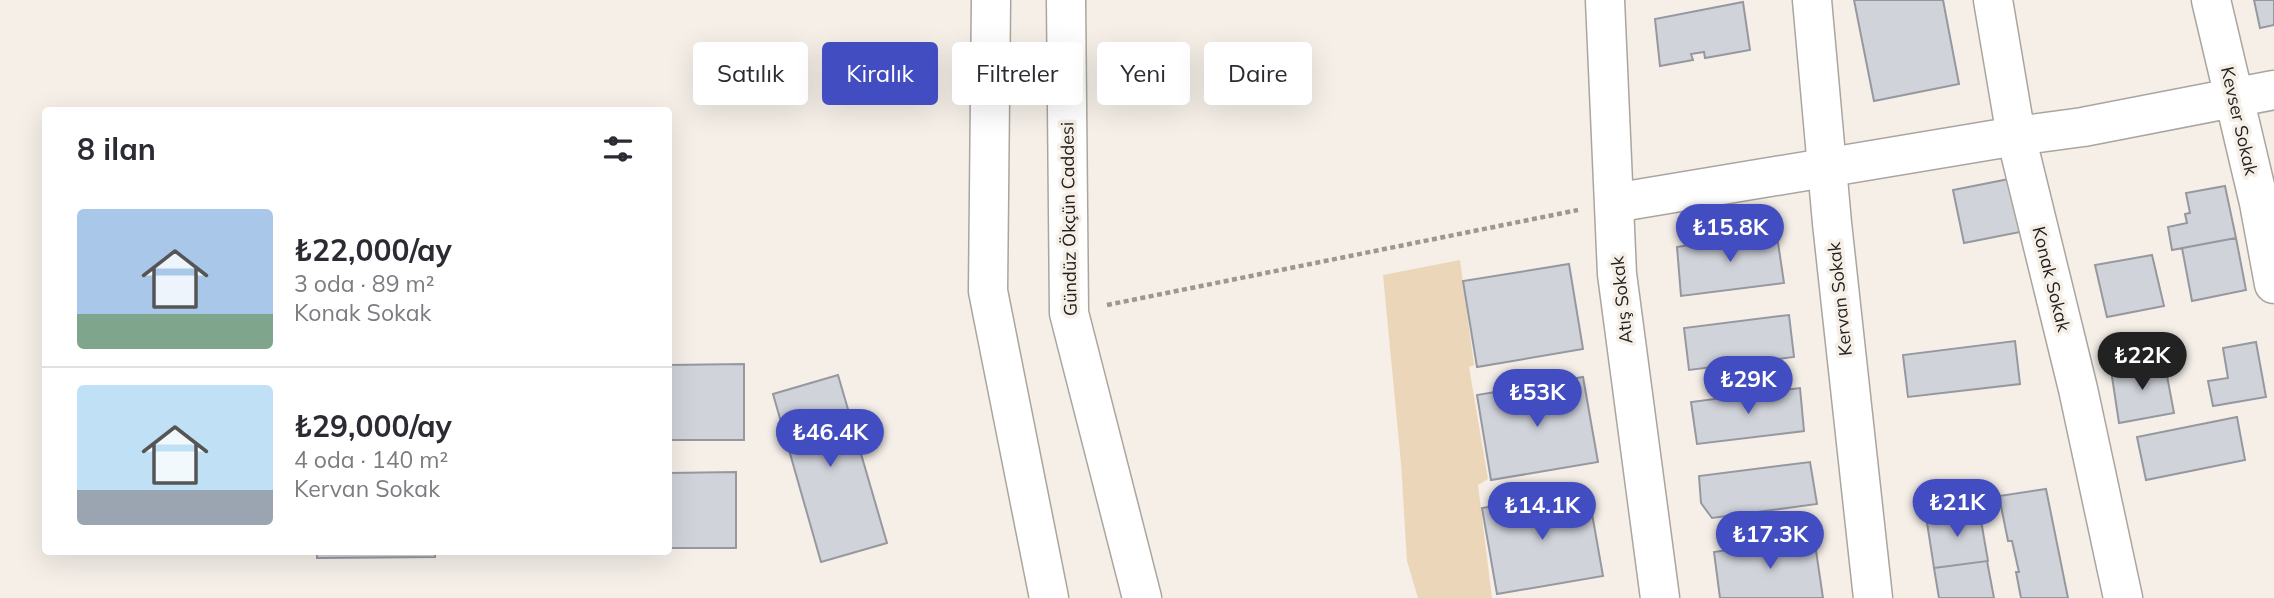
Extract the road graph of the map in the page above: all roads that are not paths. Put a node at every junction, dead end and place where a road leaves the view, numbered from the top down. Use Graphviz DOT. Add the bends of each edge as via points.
graph roads {
  1 [pos="991,0"];
  2 [pos="1066,0"];
  3 [pos="1605,0"];
  4 [pos="1812,0"];
  5 [pos="1993,0"];
  6 [pos="2211,0"];
  7 [pos="2274,90"];
  8 [pos="2234,99"];
  9 [pos="2016,136"];
  10 [pos="1827,167"];
  11 [pos="1614,203"];
  12 [pos="2274,284"];
  13 [pos="1049,598"];
  14 [pos="1142,598"];
  15 [pos="1660,598"];
  16 [pos="1873,598"];
  17 [pos="2123,598"];
  1 -- 13 [label="street" via="988,291"];
  2 -- 14 [label="street, Gündüz Ökçün Caddesi" via="1069,313"];
  3 -- 11 [label="street, Atış Sokak"];
  4 -- 10 [label="street, Kervan Sokak"];
  5 -- 9 [label="street, Konak Sokak"];
  6 -- 8 [label="street, Kevser Sokak"];
  7 -- 8 [label="street"];
  8 -- 9 [label="street"];
  8 -- 12 [label="street, Kevser Sokak"];
  9 -- 10 [label="street"];
  9 -- 17 [label="street, Konak Sokak"];
  10 -- 11 [label="street"];
  10 -- 16 [label="street, Kervan Sokak"];
  11 -- 15 [label="street, Atış Sokak" via="1617,274"];
}
